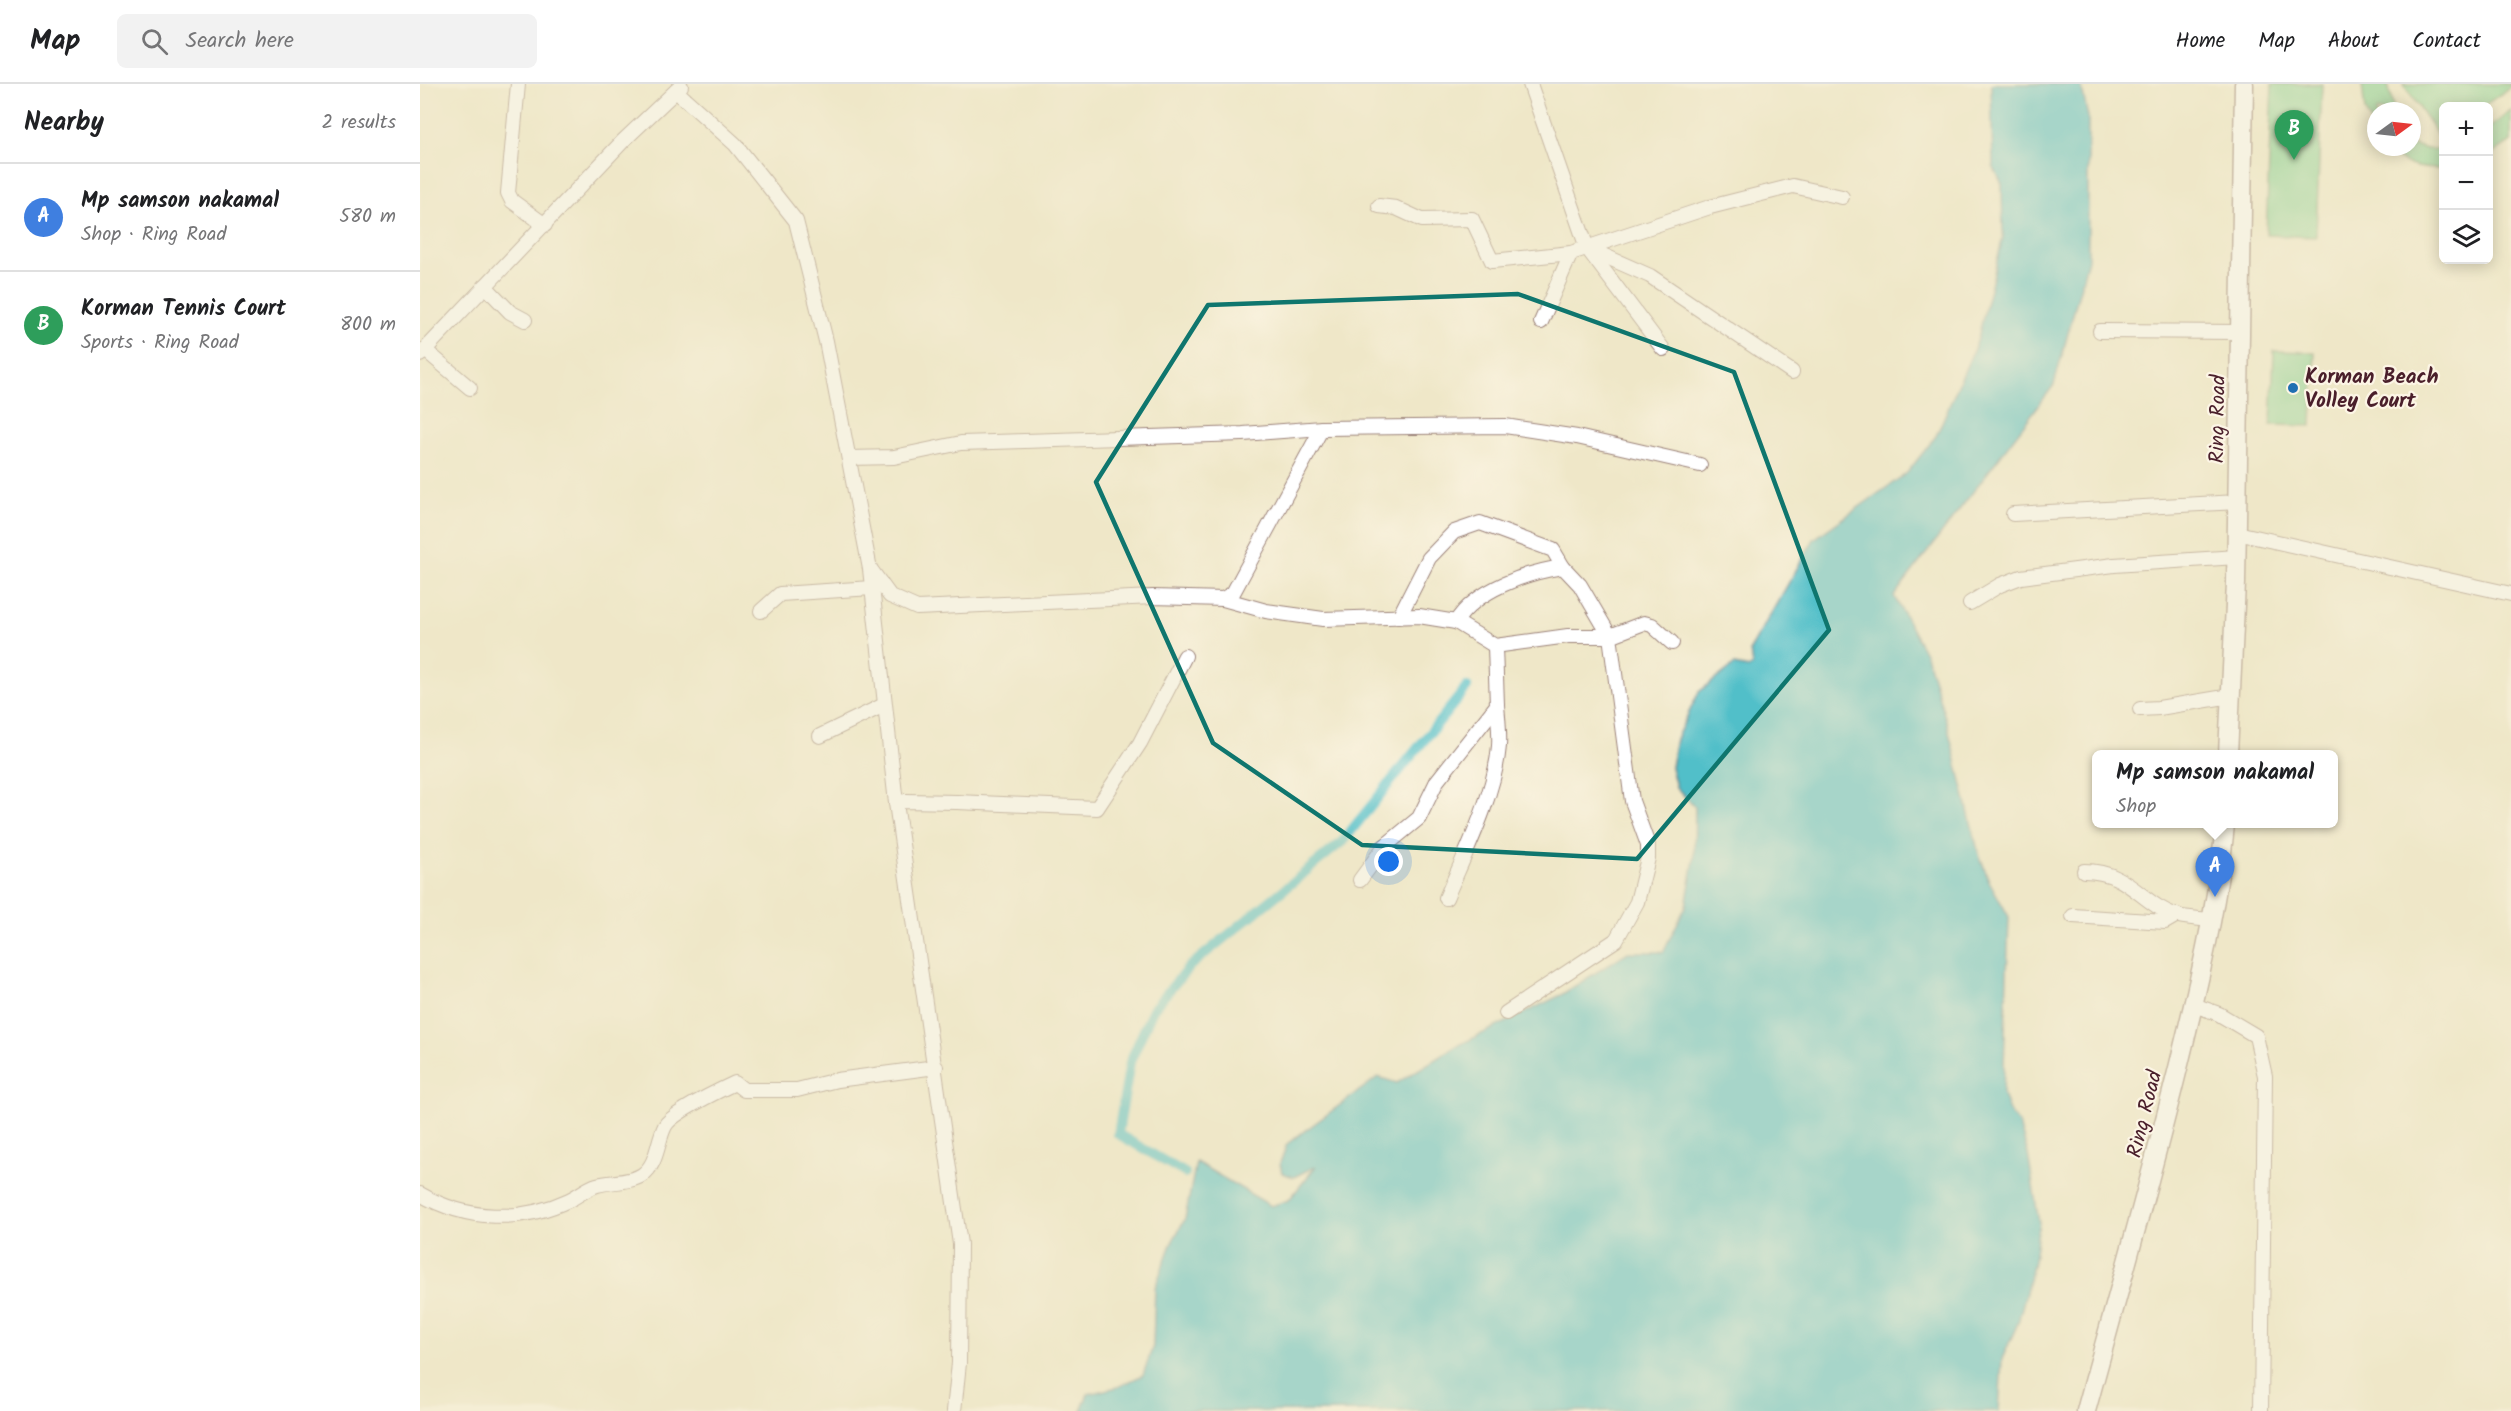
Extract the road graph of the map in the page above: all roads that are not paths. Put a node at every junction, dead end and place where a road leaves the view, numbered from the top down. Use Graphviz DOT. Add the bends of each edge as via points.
graph roads {
  1 [pos="518,84"];
  2 [pos="1530,84"];
  3 [pos="2244,84"];
  4 [pos="679,87"];
  5 [pos="1842,197"];
  6 [pos="1379,206"];
  7 [pos="545,225"];
  8 [pos="1587,249"];
  9 [pos="1571,253"];
  10 [pos="485,286"];
  11 [pos="525,320"];
  12 [pos="1541,322"];
  13 [pos="2100,332"];
  14 [pos="2241,332"];
  15 [pos="1663,349"];
  16 [pos="422,352"];
  17 [pos="1792,372"];
  18 [pos="470,388"];
  19 [pos="1322,428"];
  20 [pos="849,458"];
  21 [pos="1700,465"];
  22 [pos="2238,502"];
  23 [pos="2013,514"];
  24 [pos="2237,532"];
  25 [pos="2237,557"];
  26 [pos="1563,567"];
  27 [pos="870,569"];
  28 [pos="872,588"];
  29 [pos="2511,594"];
  30 [pos="1223,599"];
  31 [pos="1970,603"];
  32 [pos="761,611"];
  33 [pos="1399,617"];
  34 [pos="1456,622"];
  35 [pos="1610,636"];
  36 [pos="1672,643"];
  37 [pos="1495,646"];
  38 [pos="1185,656"];
  39 [pos="2231,696"];
  40 [pos="884,705"];
  41 [pos="1497,705"];
  42 [pos="2140,709"];
  43 [pos="820,736"];
  44 [pos="2228,750"];
  45 [pos="896,803"];
  46 [pos="2224,828"];
  47 [pos="2084,871"];
  48 [pos="1359,880"];
  49 [pos="1446,898"];
  50 [pos="2177,915"];
  51 [pos="2073,916"];
  52 [pos="2211,920"];
  53 [pos="2194,1005"];
  54 [pos="1506,1013"];
  55 [pos="936,1067"];
  56 [pos="420,1194"];
  57 [pos="954,1411"];
  58 [pos="2086,1411"];
  59 [pos="2261,1411"];
  1 -- 7 [label="street" via="508,193 512,201"];
  2 -- 8 [label="street"];
  3 -- 14 [label="main road, Ring Road"];
  4 -- 7 [label="street"];
  4 -- 20 [label="street" via="735,144 796,221 826,340"];
  5 -- 8 [label="street" via="1793,186 1710,207"];
  6 -- 9 [label="street" via="1396,208 1422,220 1472,219 1492,261"];
  7 -- 10 [label="street"];
  8 -- 9 [label="street"];
  8 -- 15 [label="street"];
  8 -- 17 [label="street" via="1650,276"];
  9 -- 12 [label="street"];
  10 -- 11 [label="street" via="510,312"];
  10 -- 16 [label="street"];
  13 -- 14 [label="street"];
  14 -- 22 [label="main road, Ring Road"];
  16 -- 18 [label="street"];
  19 -- 20 [label="street" via="961,443 894,457"];
  19 -- 21 [label="street" via="1505,426 1577,436"];
  19 -- 30 [label="street" via="1233,593"];
  20 -- 27 [label="street"];
  22 -- 23 [label="street"];
  22 -- 24 [label="main road, Ring Road"];
  24 -- 25 [label="main road, Ring Road"];
  24 -- 29 [label="street"];
  25 -- 31 [label="street" via="2114,565 2020,578"];
  25 -- 39 [label="main road, Ring Road"];
  26 -- 33 [label="street" via="1553,550 1479,523 1454,532 1429,558"];
  26 -- 34 [label="street" via="1532,572 1485,595 1464,609"];
  26 -- 35 [label="street" via="1580,585"];
  27 -- 28 [label="street"];
  27 -- 30 [label="street" via="890,597 917,608 1153,597"];
  28 -- 32 [label="street" via="780,594"];
  28 -- 40 [label="street"];
  30 -- 33 [label="street" via="1266,611 1323,619"];
  33 -- 34 [label="street"];
  34 -- 37 [label="street"];
  35 -- 36 [label="street" via="1644,623 1652,625"];
  35 -- 37 [label="street" via="1568,636"];
  35 -- 54 [label="street" via="1632,801 1648,844 1638,902 1616,940"];
  37 -- 41 [label="street"];
  38 -- 45 [label="street" via="1140,743 1097,808"];
  39 -- 42 [label="street"];
  39 -- 44 [label="main road, Ring Road"];
  40 -- 43 [label="street"];
  40 -- 45 [label="street"];
  41 -- 48 [label="street" via="1437,781 1419,818 1385,846"];
  41 -- 49 [label="street" via="1499,747 1491,781"];
  45 -- 55 [label="street"];
  46 -- 52 [label="main road, Ring Road"];
  47 -- 50 [label="street" via="2127,881 2136,891"];
  50 -- 51 [label="street" via="2165,922"];
  50 -- 52 [label="street"];
  52 -- 53 [label="main road, Ring Road"];
  53 -- 58 [label="main road, Ring Road"];
  53 -- 59 [label="street" via="2219,1014 2256,1036 2265,1076"];
  55 -- 56 [label="street" via="837,1080 797,1090 744,1090 735,1083 666,1124 653,1161 642,1175 595,1185 534,1212 504,1218 478,1216"];
  55 -- 57 [label="street" via="960,1244 959,1362"];
}
